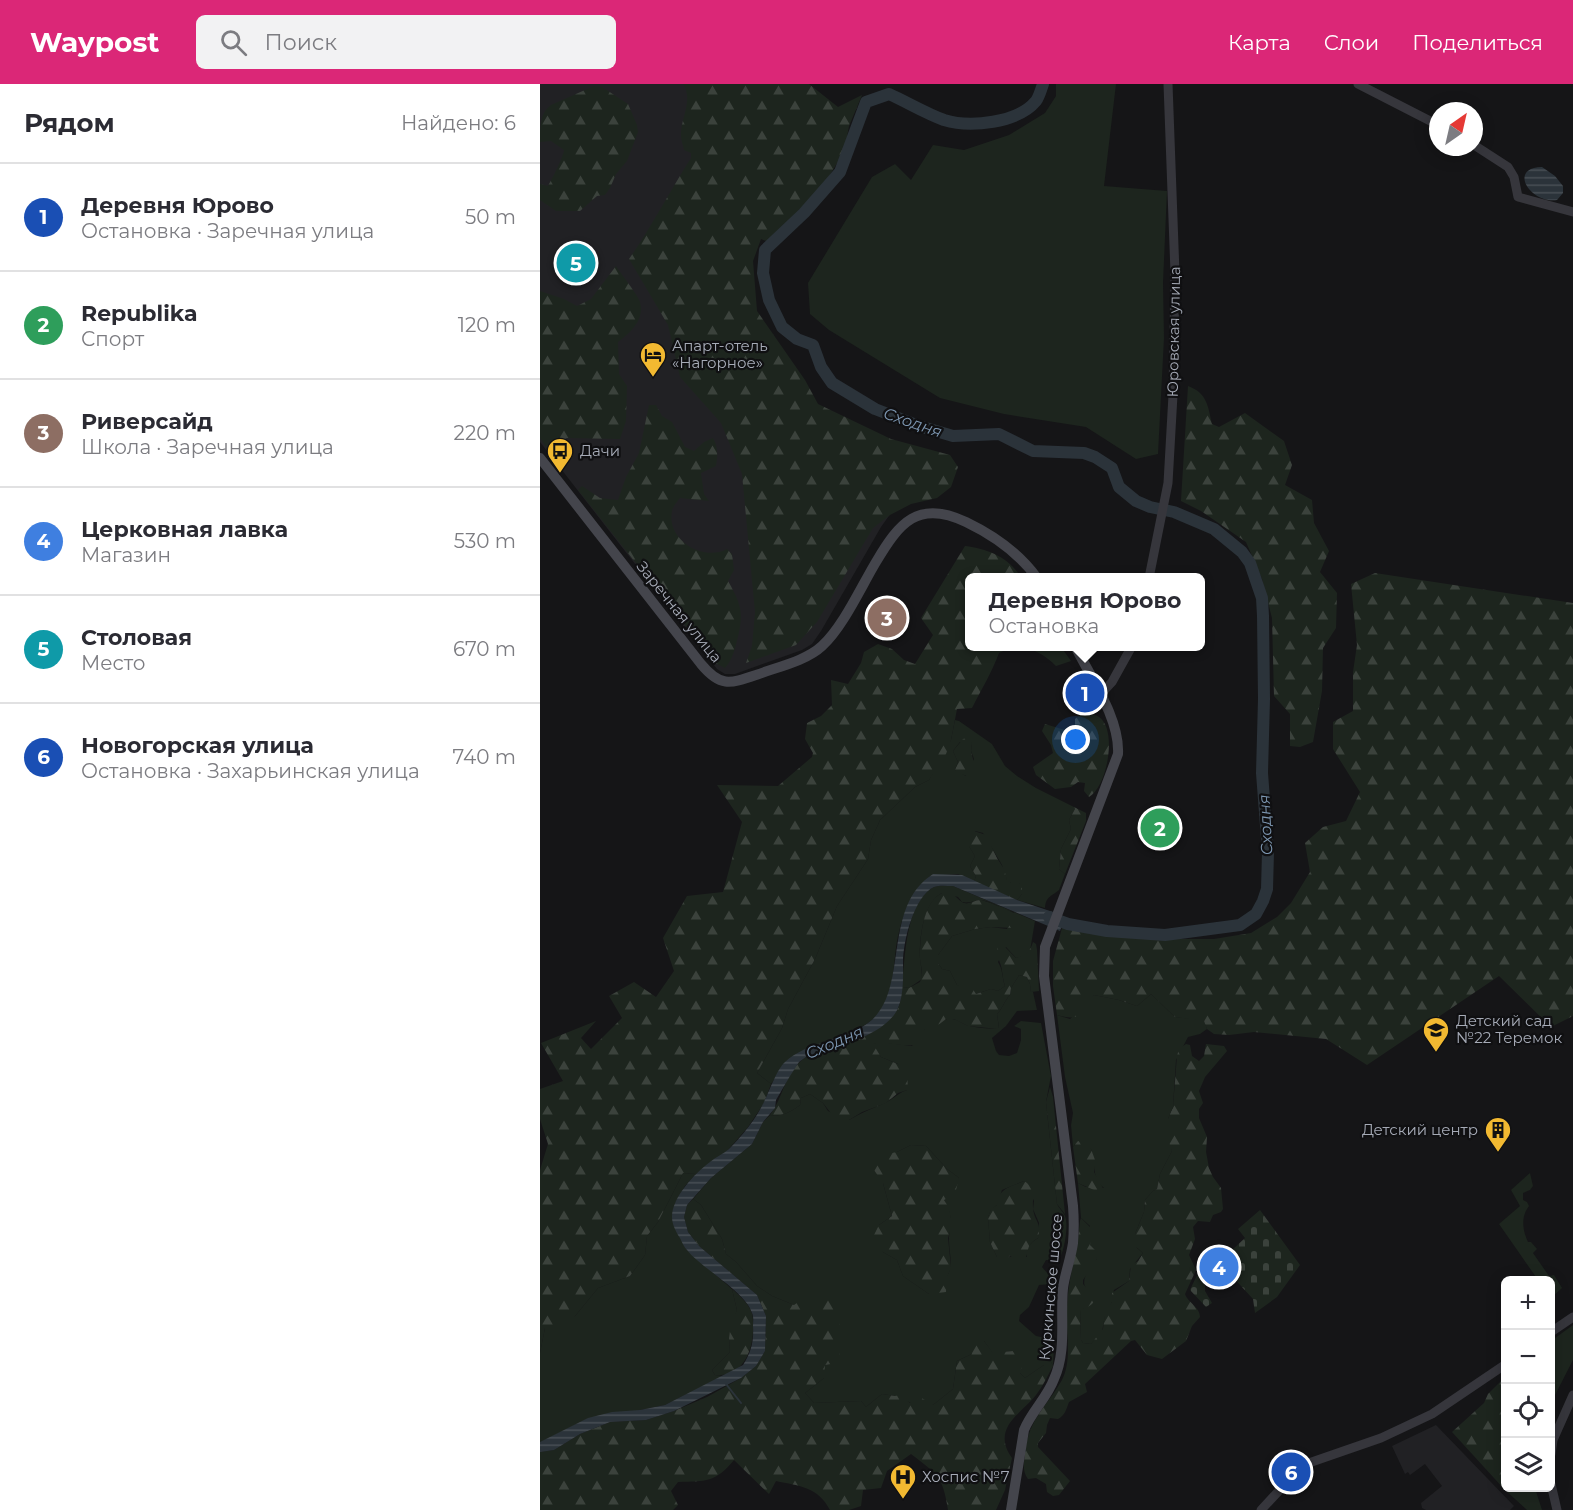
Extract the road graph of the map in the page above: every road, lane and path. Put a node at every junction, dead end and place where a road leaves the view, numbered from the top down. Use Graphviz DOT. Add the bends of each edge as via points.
graph roads {
  1 [pos="1358,84"];
  2 [pos="1168,87"];
  3 [pos="1429,120"];
  4 [pos="1483,151"];
  5 [pos="1573,212"];
  6 [pos="541,463"];
  7 [pos="1033,573"];
  8 [pos="1150,573"];
  9 [pos="1078,651"];
  10 [pos="1129,651"];
  11 [pos="1100,695"];
  12 [pos="1573,1317"];
  13 [pos="1554,1330"];
  14 [pos="1501,1367"];
  15 [pos="1573,1395"];
  16 [pos="1554,1438"];
  17 [pos="1553,1492"];
  18 [pos="1011,1510"];
  19 [pos="1261,1510"];
  20 [pos="1557,1510"];
  1 -- 3 [label="street"];
  2 -- 8 [label="street, Юровская улица" via="1175,359 1166,495"];
  4 -- 5 [label="street" via="1508,167 1518,197"];
  6 -- 7 [label="main road, Заречная улица" via="719,681 741,680 821,647 838,626 895,531 923,514 949,515 976,527 1014,552"];
  9 -- 11 [label="main road"];
  10 -- 11 [label="street"];
  11 -- 18 [label="main road, Куркинское шоссе" via="1115,728 1118,754 1048,934 1044,959 1073,1206 1074,1228 1064,1287 1063,1343 1054,1381 1024,1430"];
  12 -- 13 [label="street"];
  14 -- 19 [label="street" via="1432,1414 1381,1438 1303,1465"];
  15 -- 16 [label="street"];
  17 -- 20 [label="street"];
}
